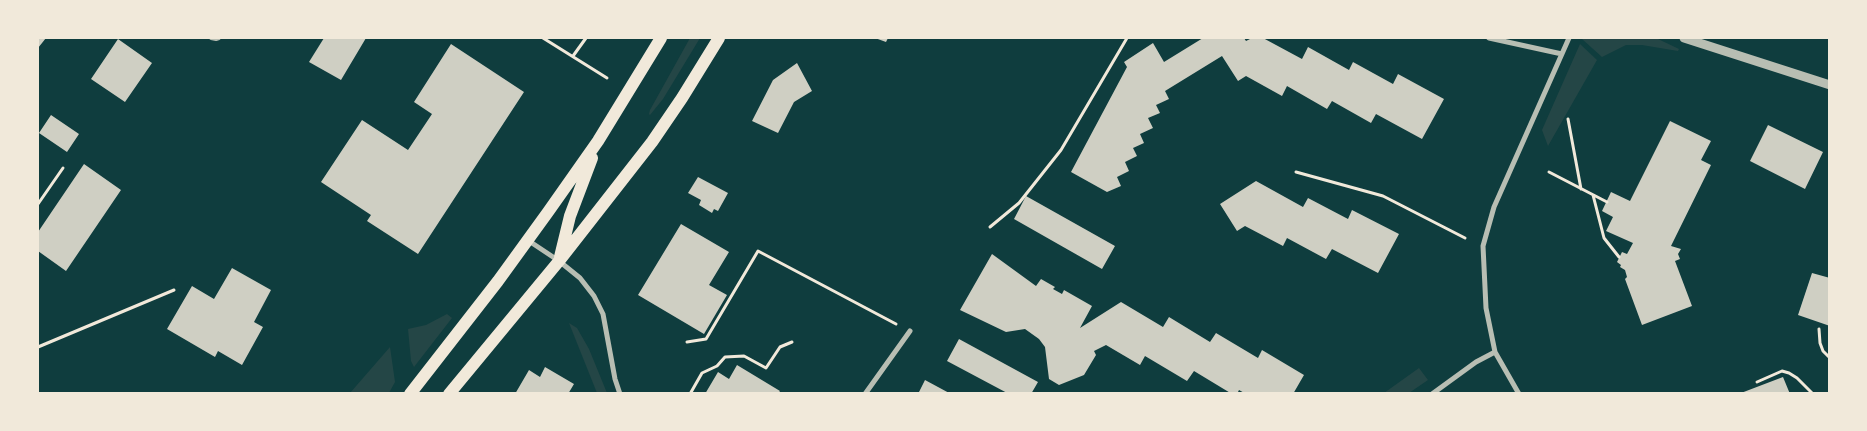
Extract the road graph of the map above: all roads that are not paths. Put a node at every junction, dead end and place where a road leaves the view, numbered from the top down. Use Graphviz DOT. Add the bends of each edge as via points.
graph roads {
  1 [pos="211,38"];
  2 [pos="218,38"];
  3 [pos="661,38"];
  4 [pos="719,38"];
  5 [pos="1489,38"];
  6 [pos="1569,38"];
  7 [pos="1684,38"];
  8 [pos="1562,54"];
  9 [pos="1830,85"];
  10 [pos="598,141"];
  11 [pos="528,240"];
  12 [pos="559,261"];
  13 [pos="910,332"];
  14 [pos="1495,352"];
  15 [pos="410,394"];
  16 [pos="449,394"];
  17 [pos="620,394"];
  18 [pos="865,394"];
  19 [pos="1432,394"];
  20 [pos="1519,394"];
  1 -- 2 [label="lane"];
  3 -- 10 [label="main road"];
  4 -- 12 [label="main road" via="652,142"];
  5 -- 8 [label="street"];
  6 -- 8 [label="street"];
  7 -- 9 [label="street"];
  8 -- 14 [label="street" via="1494,207 1483,246 1486,308"];
  10 -- 11 [label="main road"];
  10 -- 12 [label="main road" via="570,216"];
  11 -- 12 [label="street"];
  11 -- 15 [label="main road"];
  12 -- 16 [label="main road"];
  12 -- 17 [label="street" via="580,278 603,314"];
  13 -- 18 [label="street"];
  14 -- 19 [label="street"];
  14 -- 20 [label="street"];
}
